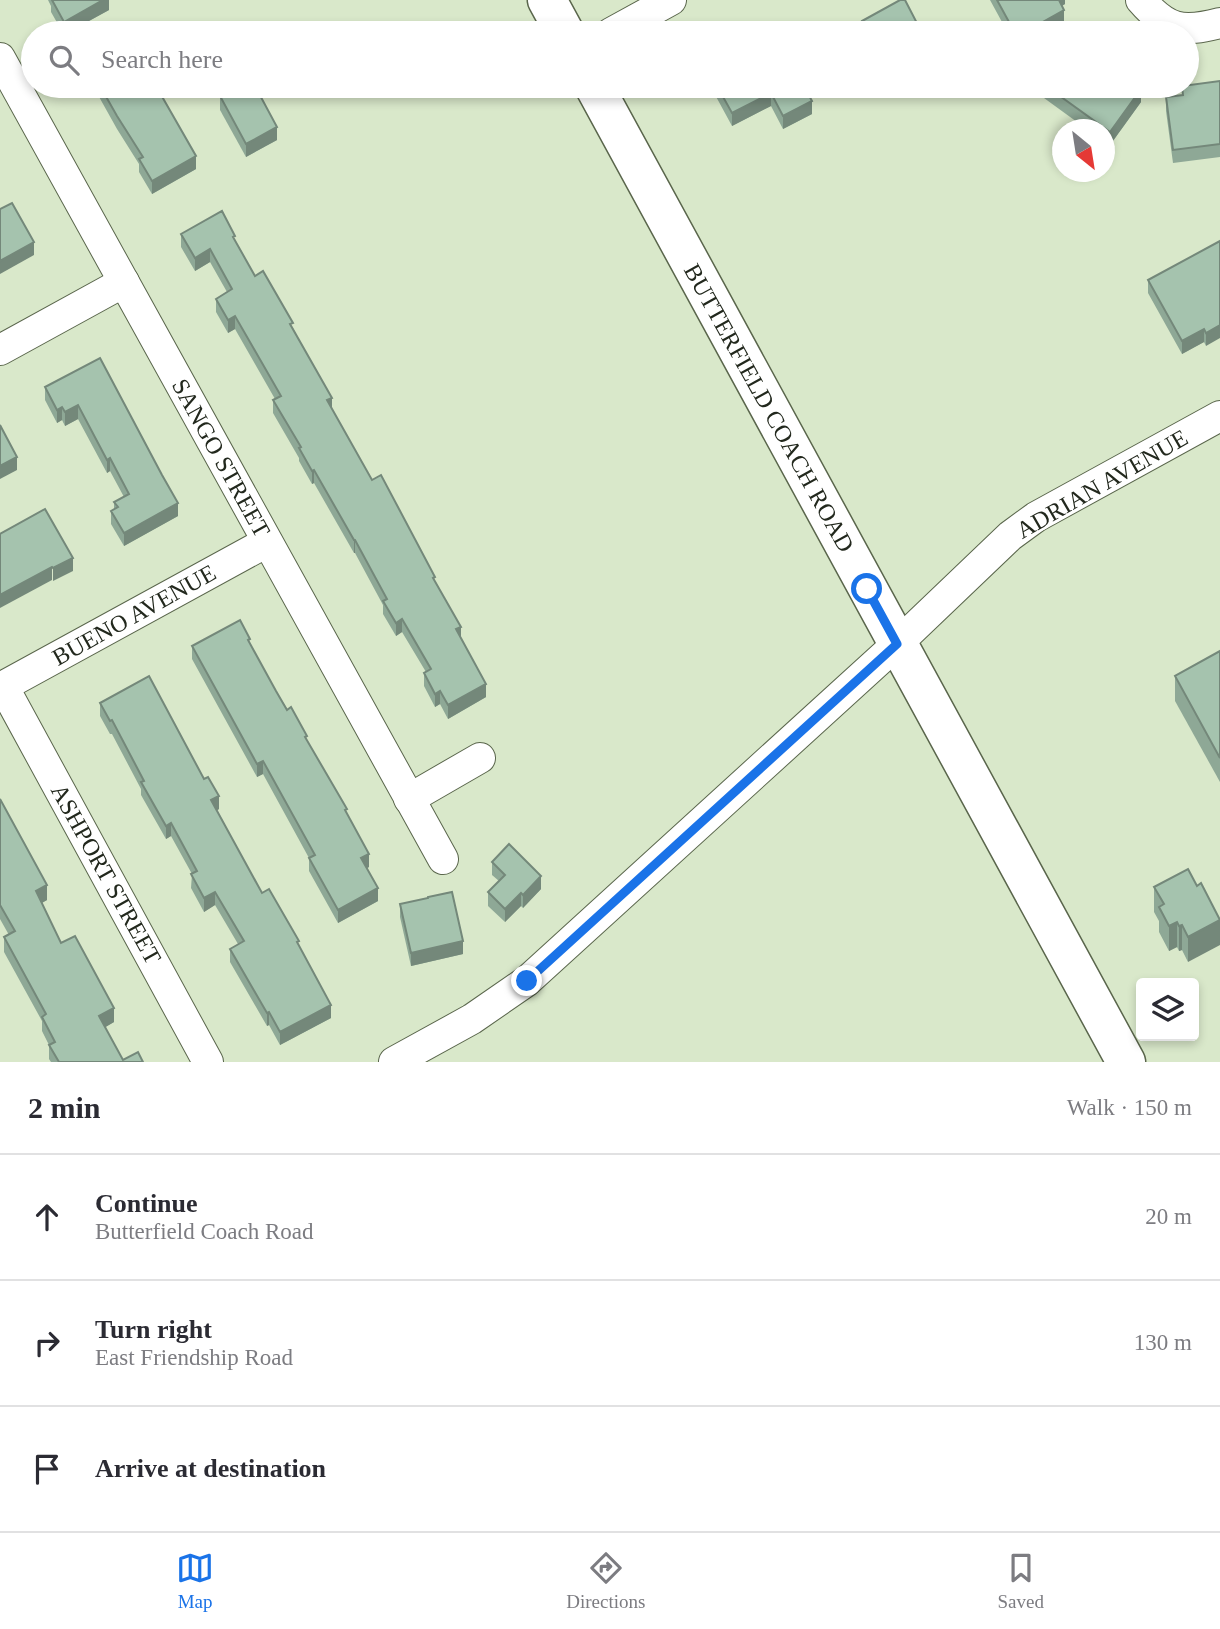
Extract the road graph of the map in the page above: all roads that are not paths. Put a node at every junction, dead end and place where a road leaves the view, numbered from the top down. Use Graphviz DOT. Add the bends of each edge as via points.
graph roads {
  1 [pos="547,0"];
  2 [pos="671,0"];
  3 [pos="1141,0"];
  4 [pos="558,21"];
  5 [pos="633,21"];
  6 [pos="1163,21"];
  7 [pos="1220,23"];
  8 [pos="1199,29"];
  9 [pos="0,58"];
  10 [pos="21,96"];
  11 [pos="22,98"];
  12 [pos="601,98"];
  13 [pos="124,282"];
  14 [pos="0,350"];
  15 [pos="1220,416"];
  16 [pos="267,542"];
  17 [pos="897,644"];
  18 [pos="2,687"];
  19 [pos="480,758"];
  20 [pos="409,799"];
  21 [pos="443,859"];
  22 [pos="208,1062"];
  23 [pos="394,1062"];
  24 [pos="1126,1062"];
  1 -- 4 [label="main road"];
  2 -- 5 [label="street"];
  3 -- 6 [label="street"];
  7 -- 8 [label="street"];
  9 -- 10 [label="street, SANGO STREET"];
  11 -- 13 [label="street, SANGO STREET"];
  12 -- 17 [label="main road, BUTTERFIELD COACH ROAD"];
  13 -- 14 [label="street"];
  13 -- 16 [label="street, SANGO STREET"];
  15 -- 17 [label="street, ADRIAN AVENUE" via="1036,517 1010,536"];
  16 -- 18 [label="street, BUENO AVENUE"];
  16 -- 20 [label="street, SANGO STREET"];
  17 -- 23 [label="street, ADRIAN AVENUE" via="527,981 472,1019"];
  17 -- 24 [label="main road, BUTTERFIELD COACH ROAD"];
  18 -- 22 [label="street, ASHPORT STREET"];
  19 -- 20 [label="street"];
  20 -- 21 [label="street, SANGO STREET"];
}
